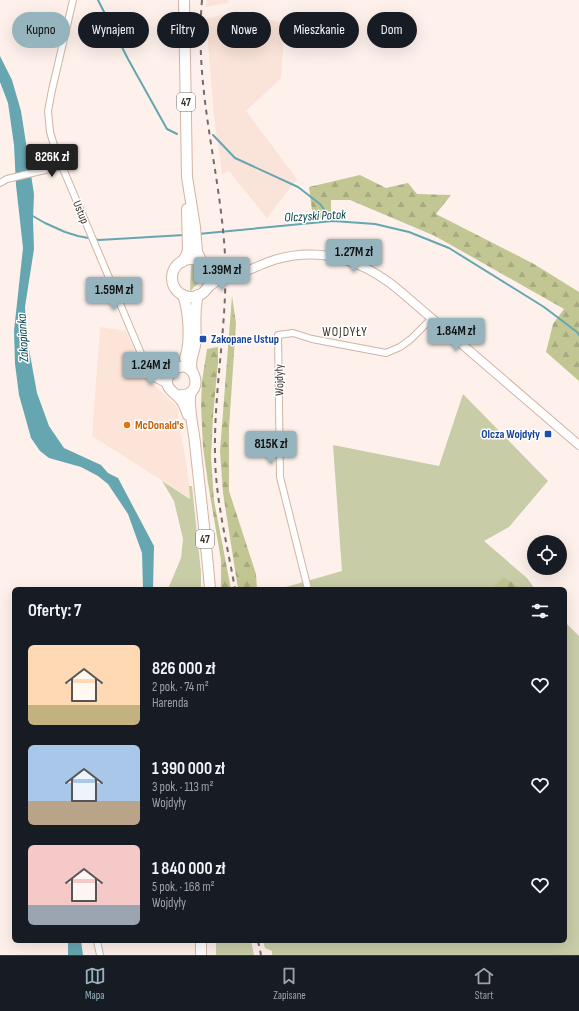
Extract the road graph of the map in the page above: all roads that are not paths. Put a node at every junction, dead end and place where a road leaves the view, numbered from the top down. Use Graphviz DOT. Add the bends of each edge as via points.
graph roads {
  1 [pos="73,0"];
  2 [pos="184,0"];
  3 [pos="62,166"];
  4 [pos="0,183"];
  5 [pos="192,240"];
  6 [pos="201,260"];
  7 [pos="182,262"];
  8 [pos="210,273"];
  9 [pos="225,276"];
  10 [pos="201,292"];
  11 [pos="183,295"];
  12 [pos="432,318"];
  13 [pos="175,369"];
  14 [pos="149,371"];
  15 [pos="192,371"];
  16 [pos="168,385"];
  17 [pos="191,392"];
  18 [pos="177,395"];
  19 [pos="191,420"];
  20 [pos="579,446"];
  21 [pos="210,587"];
  22 [pos="308,587"];
  23 [pos="97,943"];
  24 [pos="201,943"];
  25 [pos="100,955"];
  26 [pos="201,955"];
  1 -- 3 [label="street, Ustup" via="48,111 50,132"];
  2 -- 5 [label="main road, 47" via="188,182"];
  3 -- 4 [label="street" via="7,179"];
  3 -- 14 [label="street, Ustup"];
  5 -- 6 [label="main road, 47"];
  5 -- 7 [label="main road, 47"];
  6 -- 7 [label="main road" via="191,258"];
  6 -- 8 [label="main road, 47"];
  7 -- 11 [label="main road, 47" via="175,269 173,278 175,287"];
  8 -- 9 [label="street"];
  8 -- 10 [label="main road, 47" via="209,282"];
  9 -- 10 [label="street"];
  9 -- 12 [label="street" via="293,256 317,255 338,258 381,276"];
  10 -- 11 [label="main road" via="190,296"];
  10 -- 15 [label="main road, 47" via="196,304"];
  11 -- 13 [label="main road, 47" via="187,307 188,346 186,356"];
  12 -- 20 [label="street"];
  12 -- 22 [label="street, Wojdyły" via="406,343 386,353 293,333 278,335 280,477"];
  13 -- 14 [label="street" via="164,373"];
  13 -- 15 [label="main road" via="187,368"];
  13 -- 16 [label="main road, 47" via="168,377"];
  14 -- 16 [label="street, Ustup" via="154,378"];
  15 -- 17 [label="main road, 47" via="196,383"];
  16 -- 18 [label="main road, 47"];
  17 -- 18 [label="main road"];
  17 -- 19 [label="main road, 47"];
  18 -- 19 [label="main road, 47"];
  19 -- 21 [label="main road, 47"];
  23 -- 25 [label="street"];
  24 -- 26 [label="main road"];
}
